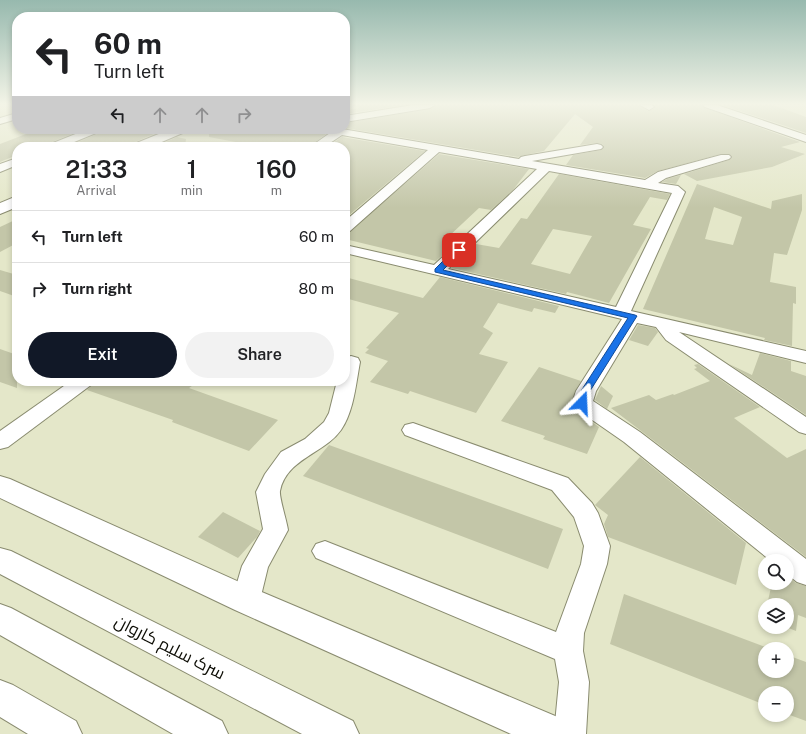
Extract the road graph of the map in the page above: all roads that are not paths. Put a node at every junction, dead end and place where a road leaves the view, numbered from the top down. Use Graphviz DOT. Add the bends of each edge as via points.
graph roads {
  1 [pos="384,139"];
  2 [pos="597,147"];
  3 [pos="437,148"];
  4 [pos="725,157"];
  5 [pos="512,161"];
  6 [pos="12,163"];
  7 [pos="546,167"];
  8 [pos="0,168"];
  9 [pos="12,171"];
  10 [pos="646,185"];
  11 [pos="12,203"];
  12 [pos="0,209"];
  13 [pos="12,213"];
  14 [pos="0,218"];
  15 [pos="350,224"];
  16 [pos="350,250"];
  17 [pos="437,271"];
  18 [pos="627,315"];
  19 [pos="663,324"];
  20 [pos="806,357"];
  21 [pos="351,362"];
  22 [pos="350,366"];
  23 [pos="77,386"];
  24 [pos="345,386"];
  25 [pos="806,427"];
  26 [pos="413,430"];
  27 [pos="0,442"];
  28 [pos="0,486"];
  29 [pos="325,551"];
  30 [pos="0,560"];
  31 [pos="806,574"];
  32 [pos="246,600"];
  33 [pos="4,626"];
  34 [pos="568,651"];
  35 [pos="0,697"];
  36 [pos="63,734"];
  37 [pos="209,734"];
  38 [pos="340,734"];
  39 [pos="554,734"];
  40 [pos="570,734"];
  1 -- 3 [label="street"];
  2 -- 5 [label="street"];
  3 -- 5 [label="street"];
  3 -- 15 [label="street"];
  4 -- 10 [label="street" via="662,175"];
  5 -- 7 [label="street"];
  6 -- 8 [label="street"];
  7 -- 10 [label="street"];
  7 -- 17 [label="street"];
  8 -- 9 [label="street"];
  10 -- 18 [label="street" via="679,192"];
  11 -- 12 [label="main road"];
  13 -- 14 [label="main road"];
  16 -- 17 [label="street"];
  17 -- 18 [label="street"];
  18 -- 19 [label="street"];
  18 -- 31 [label="street" via="582,403 632,437"];
  19 -- 20 [label="street"];
  19 -- 25 [label="street" via="672,336"];
  21 -- 22 [label="street"];
  23 -- 27 [label="street"];
  24 -- 32 [label="street" via="333,426 313,444 289,458 276,474 268,492 276,530 255,566"];
  26 -- 34 [label="street" via="560,484 583,510 589,520 596,546 594,564 570,633"];
  28 -- 32 [label="main road"];
  29 -- 34 [label="street"];
  30 -- 38 [label="main road, سرک سلیم کاروان"];
  32 -- 39 [label="main road"];
  33 -- 37 [label="main road"];
  34 -- 40 [label="street" via="574,682"];
  35 -- 36 [label="main road"];
}
